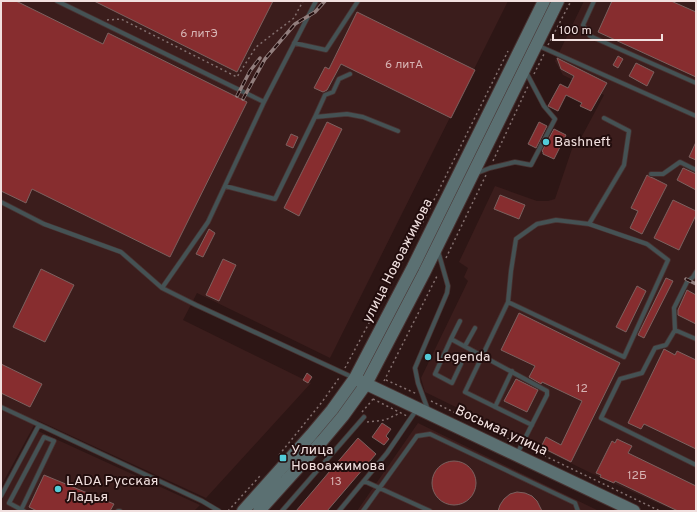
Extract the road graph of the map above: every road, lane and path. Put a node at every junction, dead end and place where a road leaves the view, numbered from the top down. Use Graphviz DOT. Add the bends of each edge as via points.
graph roads {
  1 [pos="57,1"];
  2 [pos="303,1"];
  3 [pos="316,1"];
  4 [pos="358,1"];
  5 [pos="544,1"];
  6 [pos="558,1"];
  7 [pos="594,1"];
  8 [pos="96,20"];
  9 [pos="294,43"];
  10 [pos="536,45"];
  11 [pos="508,50"];
  12 [pos="524,69"];
  13 [pos="350,74"];
  14 [pos="696,83"];
  15 [pos="264,102"];
  16 [pos="314,116"];
  17 [pos="696,116"];
  18 [pos="604,118"];
  19 [pos="398,131"];
  20 [pos="696,170"];
  21 [pos="651,174"];
  22 [pos="472,175"];
  23 [pos="225,186"];
  24 [pos="1,202"];
  25 [pos="589,224"];
  26 [pos="437,247"];
  27 [pos="696,272"];
  28 [pos="162,288"];
  29 [pos="508,302"];
  30 [pos="460,321"];
  31 [pos="475,328"];
  32 [pos="675,330"];
  33 [pos="451,339"];
  34 [pos="696,339"];
  35 [pos="465,346"];
  36 [pos="444,355"];
  37 [pos="482,355"];
  38 [pos="512,371"];
  39 [pos="342,373"];
  40 [pos="355,378"];
  41 [pos="366,384"];
  42 [pos="373,399"];
  43 [pos="495,406"];
  44 [pos="1,407"];
  45 [pos="400,413"];
  46 [pos="414,413"];
  47 [pos="430,414"];
  48 [pos="364,417"];
  49 [pos="358,424"];
  50 [pos="39,425"];
  51 [pos="532,425"];
  52 [pos="517,454"];
  53 [pos="276,460"];
  54 [pos="696,465"];
  55 [pos="260,477"];
  56 [pos="364,481"];
  57 [pos="379,488"];
  58 [pos="1,496"];
  59 [pos="23,510"];
  60 [pos="219,511"];
  61 [pos="228,511"];
  62 [pos="243,511"];
  63 [pos="259,511"];
  64 [pos="282,511"];
  65 [pos="339,511"];
  66 [pos="363,511"];
  67 [pos="430,511"];
  68 [pos="578,511"];
  69 [pos="634,511"];
  1 -- 8 [label="lane"];
  2 -- 8 [label="path" via="294,18 256,47 237,77 121,19"];
  3 -- 9 [label="lane"];
  4 -- 9 [label="lane" via="326,50"];
  5 -- 40 [label="main road, улица Новоажимова" via="413,267"];
  6 -- 10 [label="main road, улица Новоажимова"];
  7 -- 14 [label="lane" via="583,25 590,36"];
  8 -- 15 [label="lane"];
  9 -- 15 [label="lane"];
  10 -- 12 [label="main road, улица Новоажимова"];
  10 -- 17 [label="lane"];
  11 -- 39 [label="path" via="425,218"];
  12 -- 22 [label="main road, улица Новоажимова"];
  12 -- 22 [label="lane" via="554,119 531,165 515,162"];
  13 -- 16 [label="lane" via="339,79 332,92 325,95"];
  15 -- 23 [label="lane"];
  16 -- 19 [label="lane" via="347,114 363,117"];
  16 -- 23 [label="lane" via="275,199"];
  18 -- 25 [label="lane" via="629,131 624,165"];
  20 -- 21 [label="lane" via="680,162 663,174"];
  22 -- 26 [label="main road, улица Новоажимова"];
  23 -- 28 [label="lane" via="208,222"];
  24 -- 28 [label="lane" via="44,224 121,252"];
  25 -- 29 [label="lane" via="556,220 537,224 516,240"];
  25 -- 29 [label="lane" via="647,244 668,260 624,356"];
  26 -- 41 [label="main road, улица Новоажимова"];
  26 -- 47 [label="lane" via="448,286 447,292 415,368"];
  27 -- 32 [label="lane" via="687,282 674,308"];
  28 -- 39 [label="lane"];
  29 -- 37 [label="lane"];
  30 -- 33 [label="lane"];
  31 -- 35 [label="lane"];
  32 -- 34 [label="lane"];
  32 -- 54 [label="lane" via="666,345 656,348 642,372 620,379 601,418"];
  33 -- 35 [label="lane"];
  33 -- 36 [label="lane"];
  35 -- 37 [label="lane"];
  36 -- 36 [label="lane" via="435,374 452,383 461,364"];
  37 -- 38 [label="lane"];
  37 -- 43 [label="lane" via="465,392"];
  38 -- 43 [label="lane"];
  38 -- 51 [label="lane" via="547,391"];
  39 -- 40 [label="lane"];
  39 -- 53 [label="path"];
  40 -- 41 [label="main road, Восьмая улица"];
  40 -- 62 [label="main road, улица Новоажимова" via="311,436"];
  41 -- 46 [label="main road, Восьмая улица"];
  41 -- 63 [label="main road, улица Новоажимова" via="322,441"];
  42 -- 45 [label="path"];
  43 -- 51 [label="lane"];
  44 -- 50 [label="lane"];
  45 -- 46 [label="path"];
  45 -- 49 [label="path" via="385,420"];
  46 -- 47 [label="main road, Восьмая улица"];
  46 -- 56 [label="lane"];
  47 -- 52 [label="main road, Восьмая улица"];
  48 -- 49 [label="lane"];
  49 -- 64 [label="lane"];
  50 -- 58 [label="lane"];
  50 -- 60 [label="lane"];
  51 -- 52 [label="lane"];
  52 -- 69 [label="main road, Восьмая улица"];
  55 -- 61 [label="path"];
  56 -- 57 [label="lane"];
  56 -- 65 [label="lane"];
  57 -- 66 [label="lane"];
  57 -- 67 [label="lane"];
  57 -- 68 [label="lane" via="417,436 430,434 575,503"];
  59 -- 59 [label="lane" via="9,503 44,437 54,441"];
}
